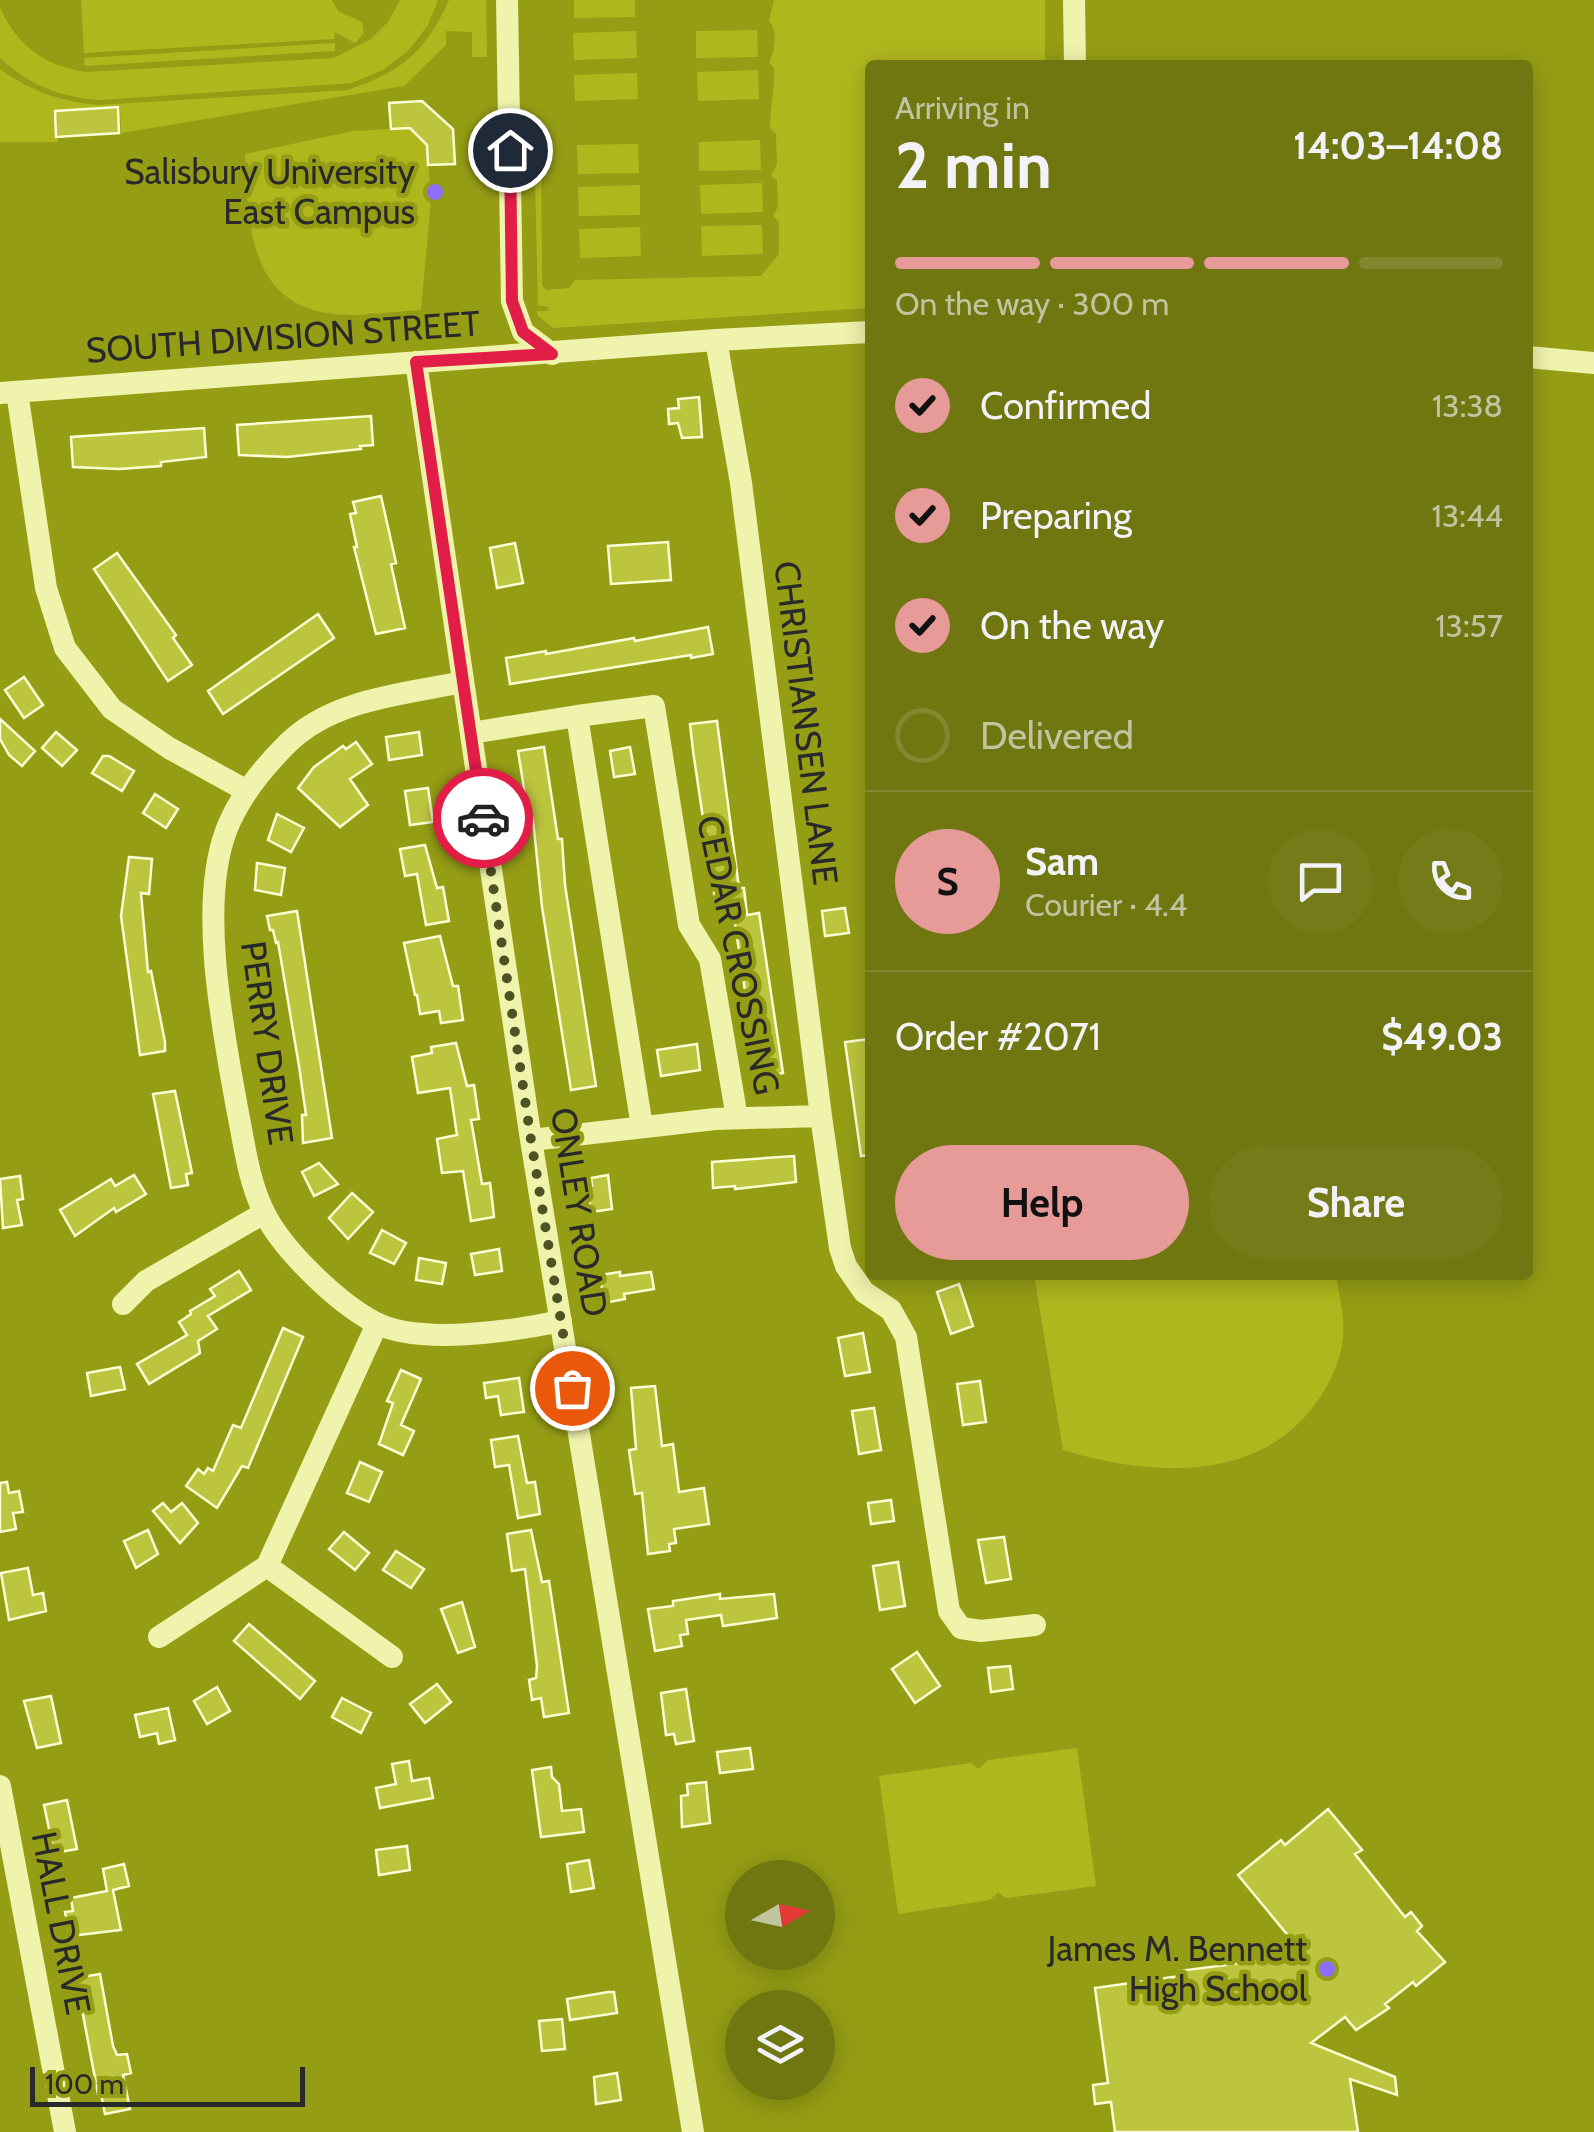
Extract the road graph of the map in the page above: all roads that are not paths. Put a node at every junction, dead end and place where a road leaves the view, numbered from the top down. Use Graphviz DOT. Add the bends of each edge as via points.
graph roads {
  1 [pos="508,0"];
  2 [pos="1074,0"];
  3 [pos="1075,60"];
  4 [pos="865,332"];
  5 [pos="716,340"];
  6 [pos="552,354"];
  7 [pos="1533,357"];
  8 [pos="416,362"];
  9 [pos="1594,363"];
  10 [pos="8,392"];
  11 [pos="463,682"];
  12 [pos="577,716"];
  13 [pos="470,733"];
  14 [pos="247,791"];
  15 [pos="820,1116"];
  16 [pos="737,1118"];
  17 [pos="642,1127"];
  18 [pos="531,1140"];
  19 [pos="264,1212"];
  20 [pos="123,1304"];
  21 [pos="561,1321"];
  22 [pos="377,1324"];
  23 [pos="268,1566"];
  24 [pos="1035,1625"];
  25 [pos="159,1637"];
  26 [pos="392,1656"];
  27 [pos="0,1786"];
  28 [pos="64,2132"];
  29 [pos="693,2132"];
  1 -- 6 [label="street" via="512,301 523,332"];
  2 -- 3 [label="street"];
  4 -- 5 [label="street, SOUTH DIVISION STREET"];
  5 -- 6 [label="street, SOUTH DIVISION STREET"];
  5 -- 15 [label="street, CHRISTIANSEN LANE" via="741,484"];
  6 -- 8 [label="street, SOUTH DIVISION STREET"];
  7 -- 9 [label="street"];
  8 -- 10 [label="street, SOUTH DIVISION STREET"];
  8 -- 11 [label="street, ONLEY ROAD"];
  10 -- 14 [label="street" via="46,588 65,648 112,709"];
  11 -- 13 [label="street, ONLEY ROAD"];
  11 -- 14 [label="street, PERRY DRIVE" via="338,712 289,742"];
  12 -- 13 [label="street, CEDAR CROSSING"];
  12 -- 16 [label="street, CEDAR CROSSING" via="654,706 689,925 710,959"];
  12 -- 17 [label="street"];
  13 -- 18 [label="street, ONLEY ROAD"];
  14 -- 19 [label="street, PERRY DRIVE" via="227,830 214,894 230,1070"];
  15 -- 16 [label="street, CEDAR CROSSING"];
  15 -- 24 [label="street, CEDAR CROSSING" via="846,1266 864,1292 891,1310 906,1338 950,1610 961,1628"];
  16 -- 17 [label="street, CEDAR CROSSING"];
  17 -- 18 [label="street, CEDAR CROSSING"];
  18 -- 21 [label="street, ONLEY ROAD"];
  19 -- 20 [label="street" via="146,1281"];
  19 -- 22 [label="street, PERRY DRIVE" via="326,1285"];
  21 -- 22 [label="street, PERRY DRIVE" via="476,1334"];
  21 -- 29 [label="street, ONLEY ROAD"];
  22 -- 23 [label="street"];
  23 -- 25 [label="street"];
  23 -- 26 [label="street"];
  27 -- 28 [label="street, HALL DRIVE"];
}
